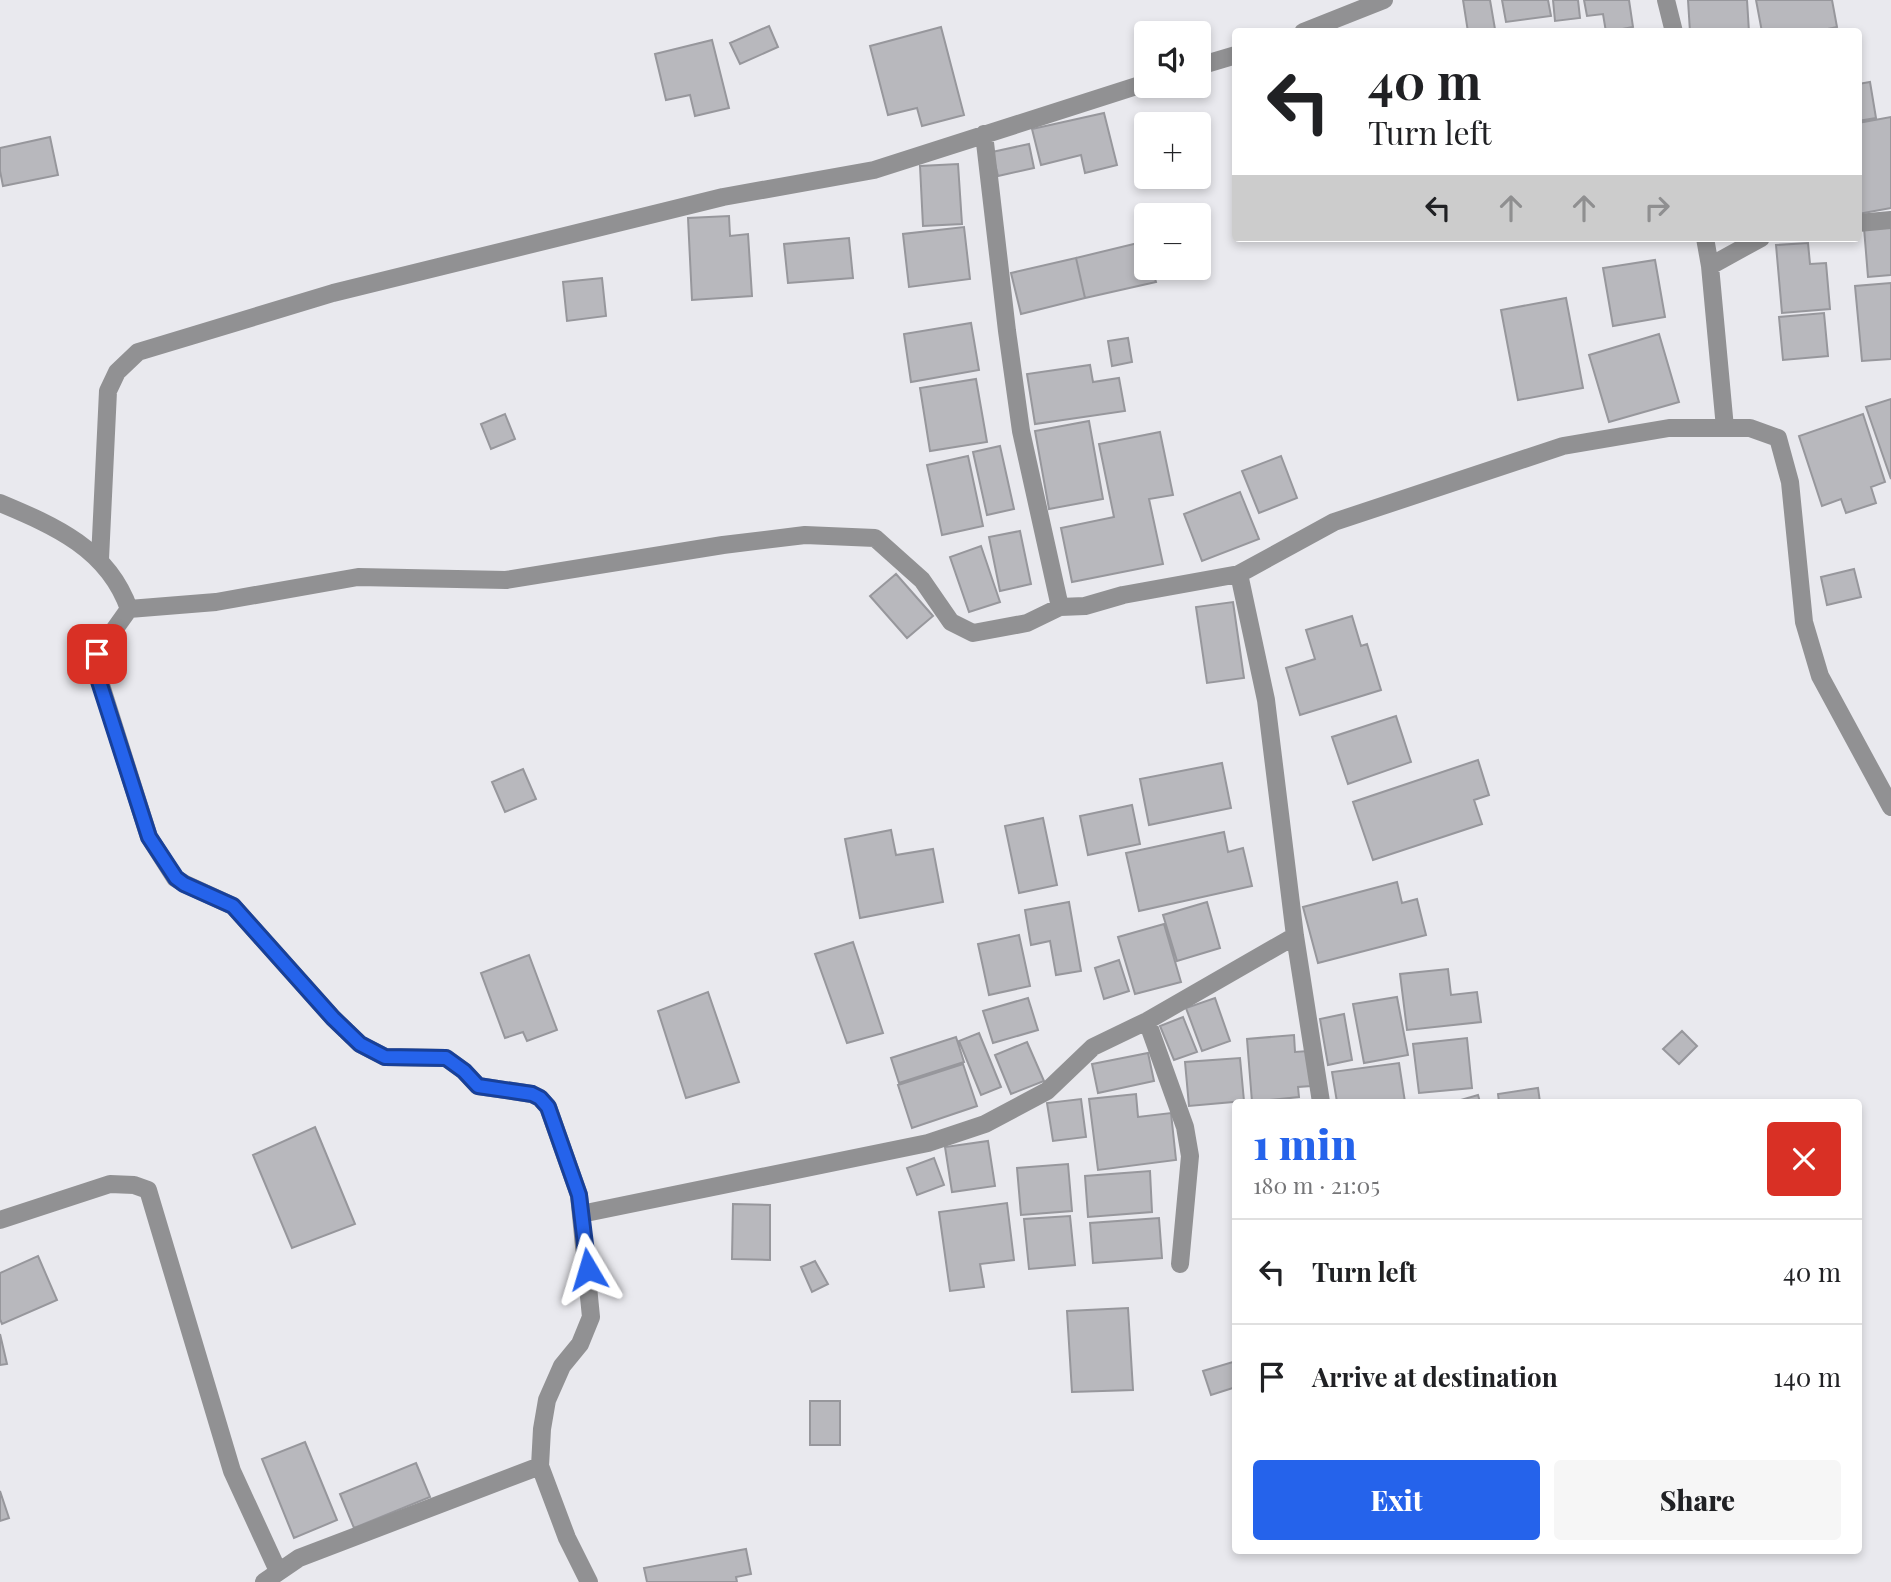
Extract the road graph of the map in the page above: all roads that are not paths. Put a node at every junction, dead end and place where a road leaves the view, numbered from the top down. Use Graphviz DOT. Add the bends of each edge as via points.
graph roads {
  1 [pos="1384,0"];
  2 [pos="1667,0"];
  3 [pos="1313,28"];
  4 [pos="1673,28"];
  5 [pos="1232,56"];
  6 [pos="1211,62"];
  7 [pos="1134,87"];
  8 [pos="984,134"];
  9 [pos="1891,220"];
  10 [pos="1862,223"];
  11 [pos="1706,242"];
  12 [pos="1754,242"];
  13 [pos="1710,266"];
  14 [pos="1725,428"];
  15 [pos="0,503"];
  16 [pos="100,559"];
  17 [pos="1239,573"];
  18 [pos="1060,607"];
  19 [pos="129,609"];
  20 [pos="1891,807"];
  21 [pos="1295,936"];
  22 [pos="1147,1021"];
  23 [pos="1321,1099"];
  24 [pos="581,1213"];
  25 [pos="0,1220"];
  26 [pos="1180,1264"];
  27 [pos="540,1466"];
  28 [pos="271,1576"];
  29 [pos="589,1582"];
  1 -- 3 [label="street"];
  2 -- 4 [label="street"];
  5 -- 6 [label="street"];
  7 -- 8 [label="street"];
  8 -- 16 [label="street" via="874,170 723,197 332,293 138,352 117,372 108,391"];
  8 -- 18 [label="street" via="1021,431"];
  9 -- 10 [label="street"];
  11 -- 13 [label="street"];
  12 -- 13 [label="street"];
  13 -- 14 [label="street"];
  14 -- 17 [label="street" via="1669,428 1563,446 1334,522"];
  14 -- 20 [label="street" via="1749,428 1778,438 1790,482 1804,622 1820,676"];
  15 -- 16 [label="street" via="49,523"];
  16 -- 19 [label="street" via="122,588"];
  17 -- 18 [label="street" via="1085,606"];
  17 -- 21 [label="street" via="1266,699"];
  18 -- 19 [label="street" via="1027,623 973,633 951,622 922,580 875,538 806,535 506,580 358,577 216,602"];
  19 -- 24 [label="street" via="97,654 94,666 149,837 168,870 184,884 233,906 360,1044 385,1057 446,1058 478,1086 540,1098 548,1107"];
  21 -- 22 [label="street"];
  21 -- 23 [label="street"];
  22 -- 24 [label="street" via="1093,1047 1047,1091 985,1124 928,1143"];
  22 -- 26 [label="street" via="1185,1126 1190,1156"];
  24 -- 27 [label="street" via="591,1317 547,1400"];
  25 -- 28 [label="street" via="110,1184 148,1190 232,1471"];
  27 -- 28 [label="street" via="299,1558"];
  27 -- 29 [label="street"];
}
